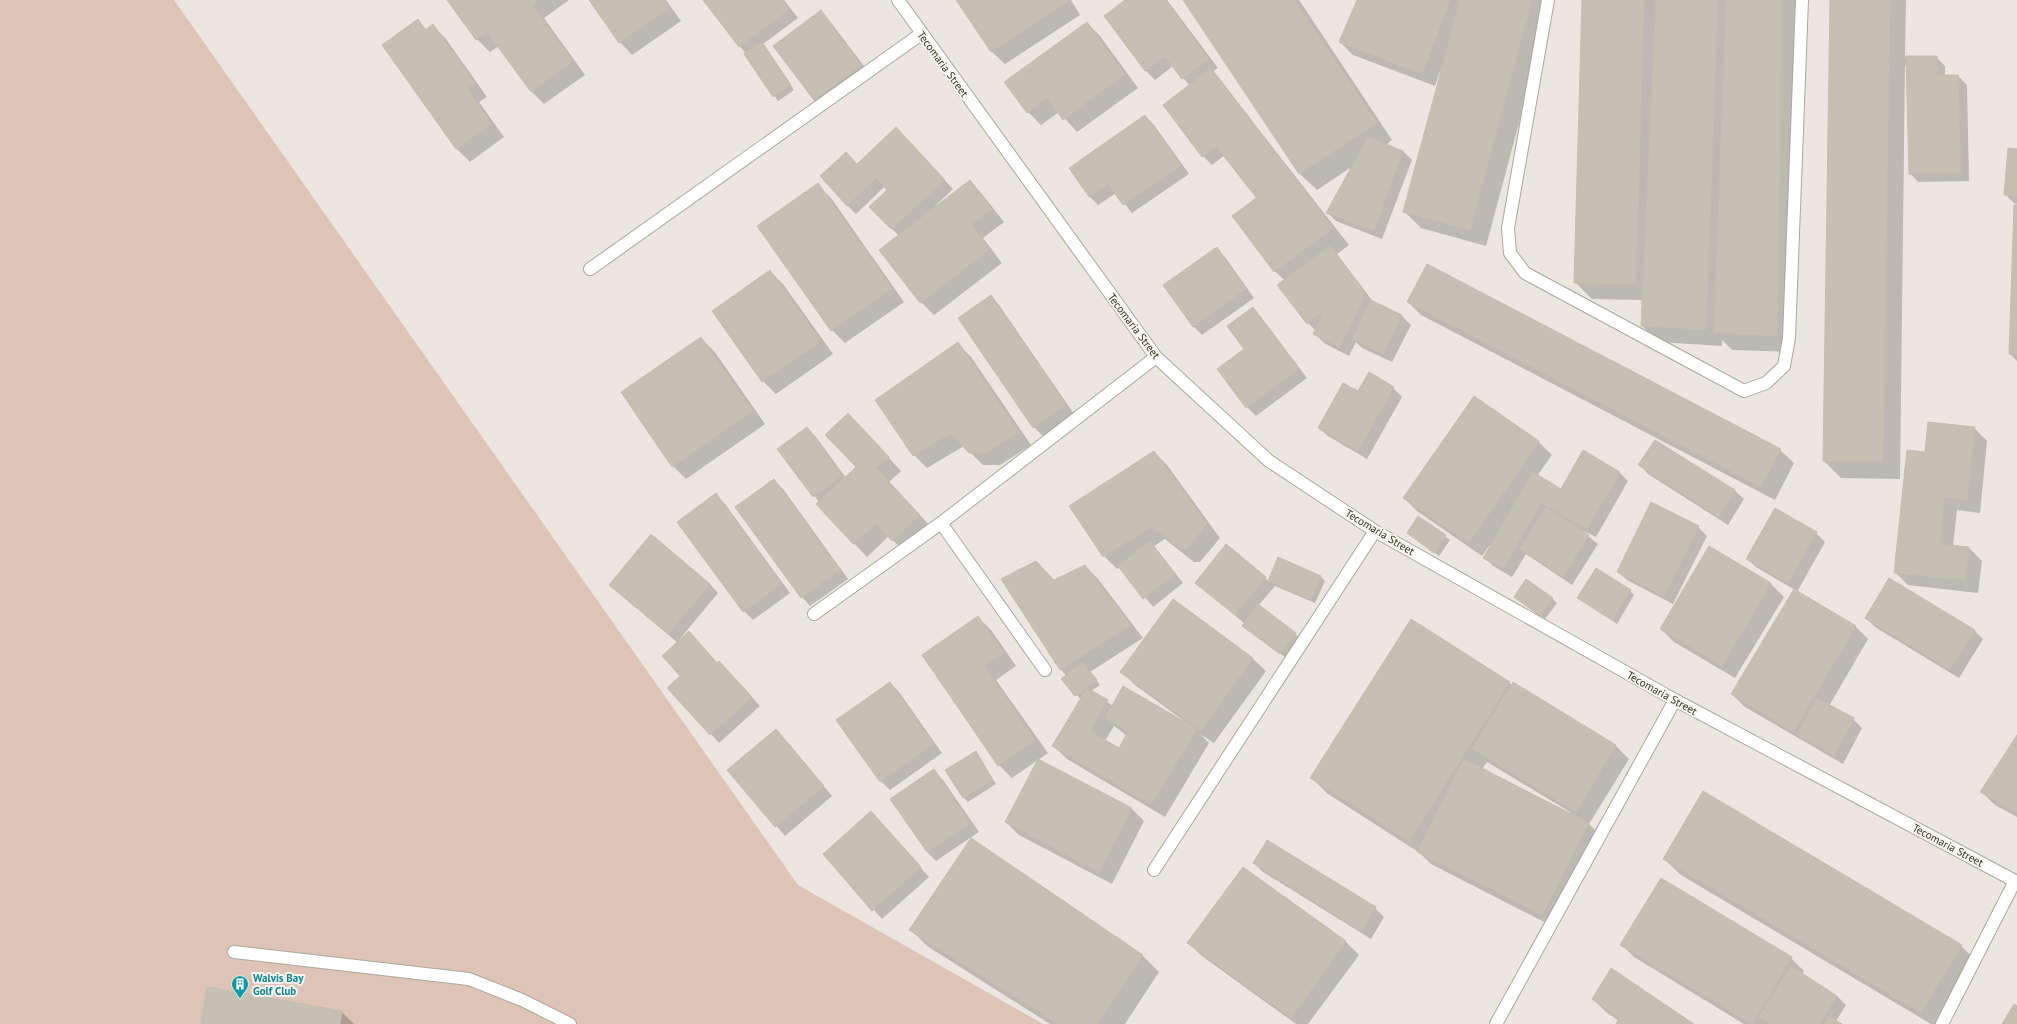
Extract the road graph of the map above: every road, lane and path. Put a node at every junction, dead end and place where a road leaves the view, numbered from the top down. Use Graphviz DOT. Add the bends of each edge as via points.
graph roads {
  1 [pos="898,0"];
  2 [pos="1548,0"];
  3 [pos="1802,0"];
  4 [pos="921,34"];
  5 [pos="590,269"];
  6 [pos="1156,357"];
  7 [pos="941,523"];
  8 [pos="1374,531"];
  9 [pos="814,614"];
  10 [pos="1045,670"];
  11 [pos="1675,700"];
  12 [pos="1154,870"];
  13 [pos="2016,882"];
  14 [pos="234,952"];
  15 [pos="570,1024"];
  16 [pos="1496,1024"];
  17 [pos="1942,1024"];
  1 -- 4 [label="street, Tecomaria Street"];
  2 -- 3 [label="street" via="1508,228 1510,254 1524,273 1744,391 1766,383 1784,366 1789,338"];
  4 -- 5 [label="street"];
  4 -- 6 [label="street, Tecomaria Street"];
  6 -- 7 [label="street"];
  6 -- 8 [label="street, Tecomaria Street" via="1269,461"];
  7 -- 9 [label="street"];
  7 -- 10 [label="street"];
  8 -- 11 [label="street, Tecomaria Street"];
  8 -- 12 [label="street"];
  11 -- 13 [label="street, Tecomaria Street"];
  11 -- 16 [label="street"];
  13 -- 17 [label="street"];
  14 -- 15 [label="street" via="469,979 522,1000"];
}
